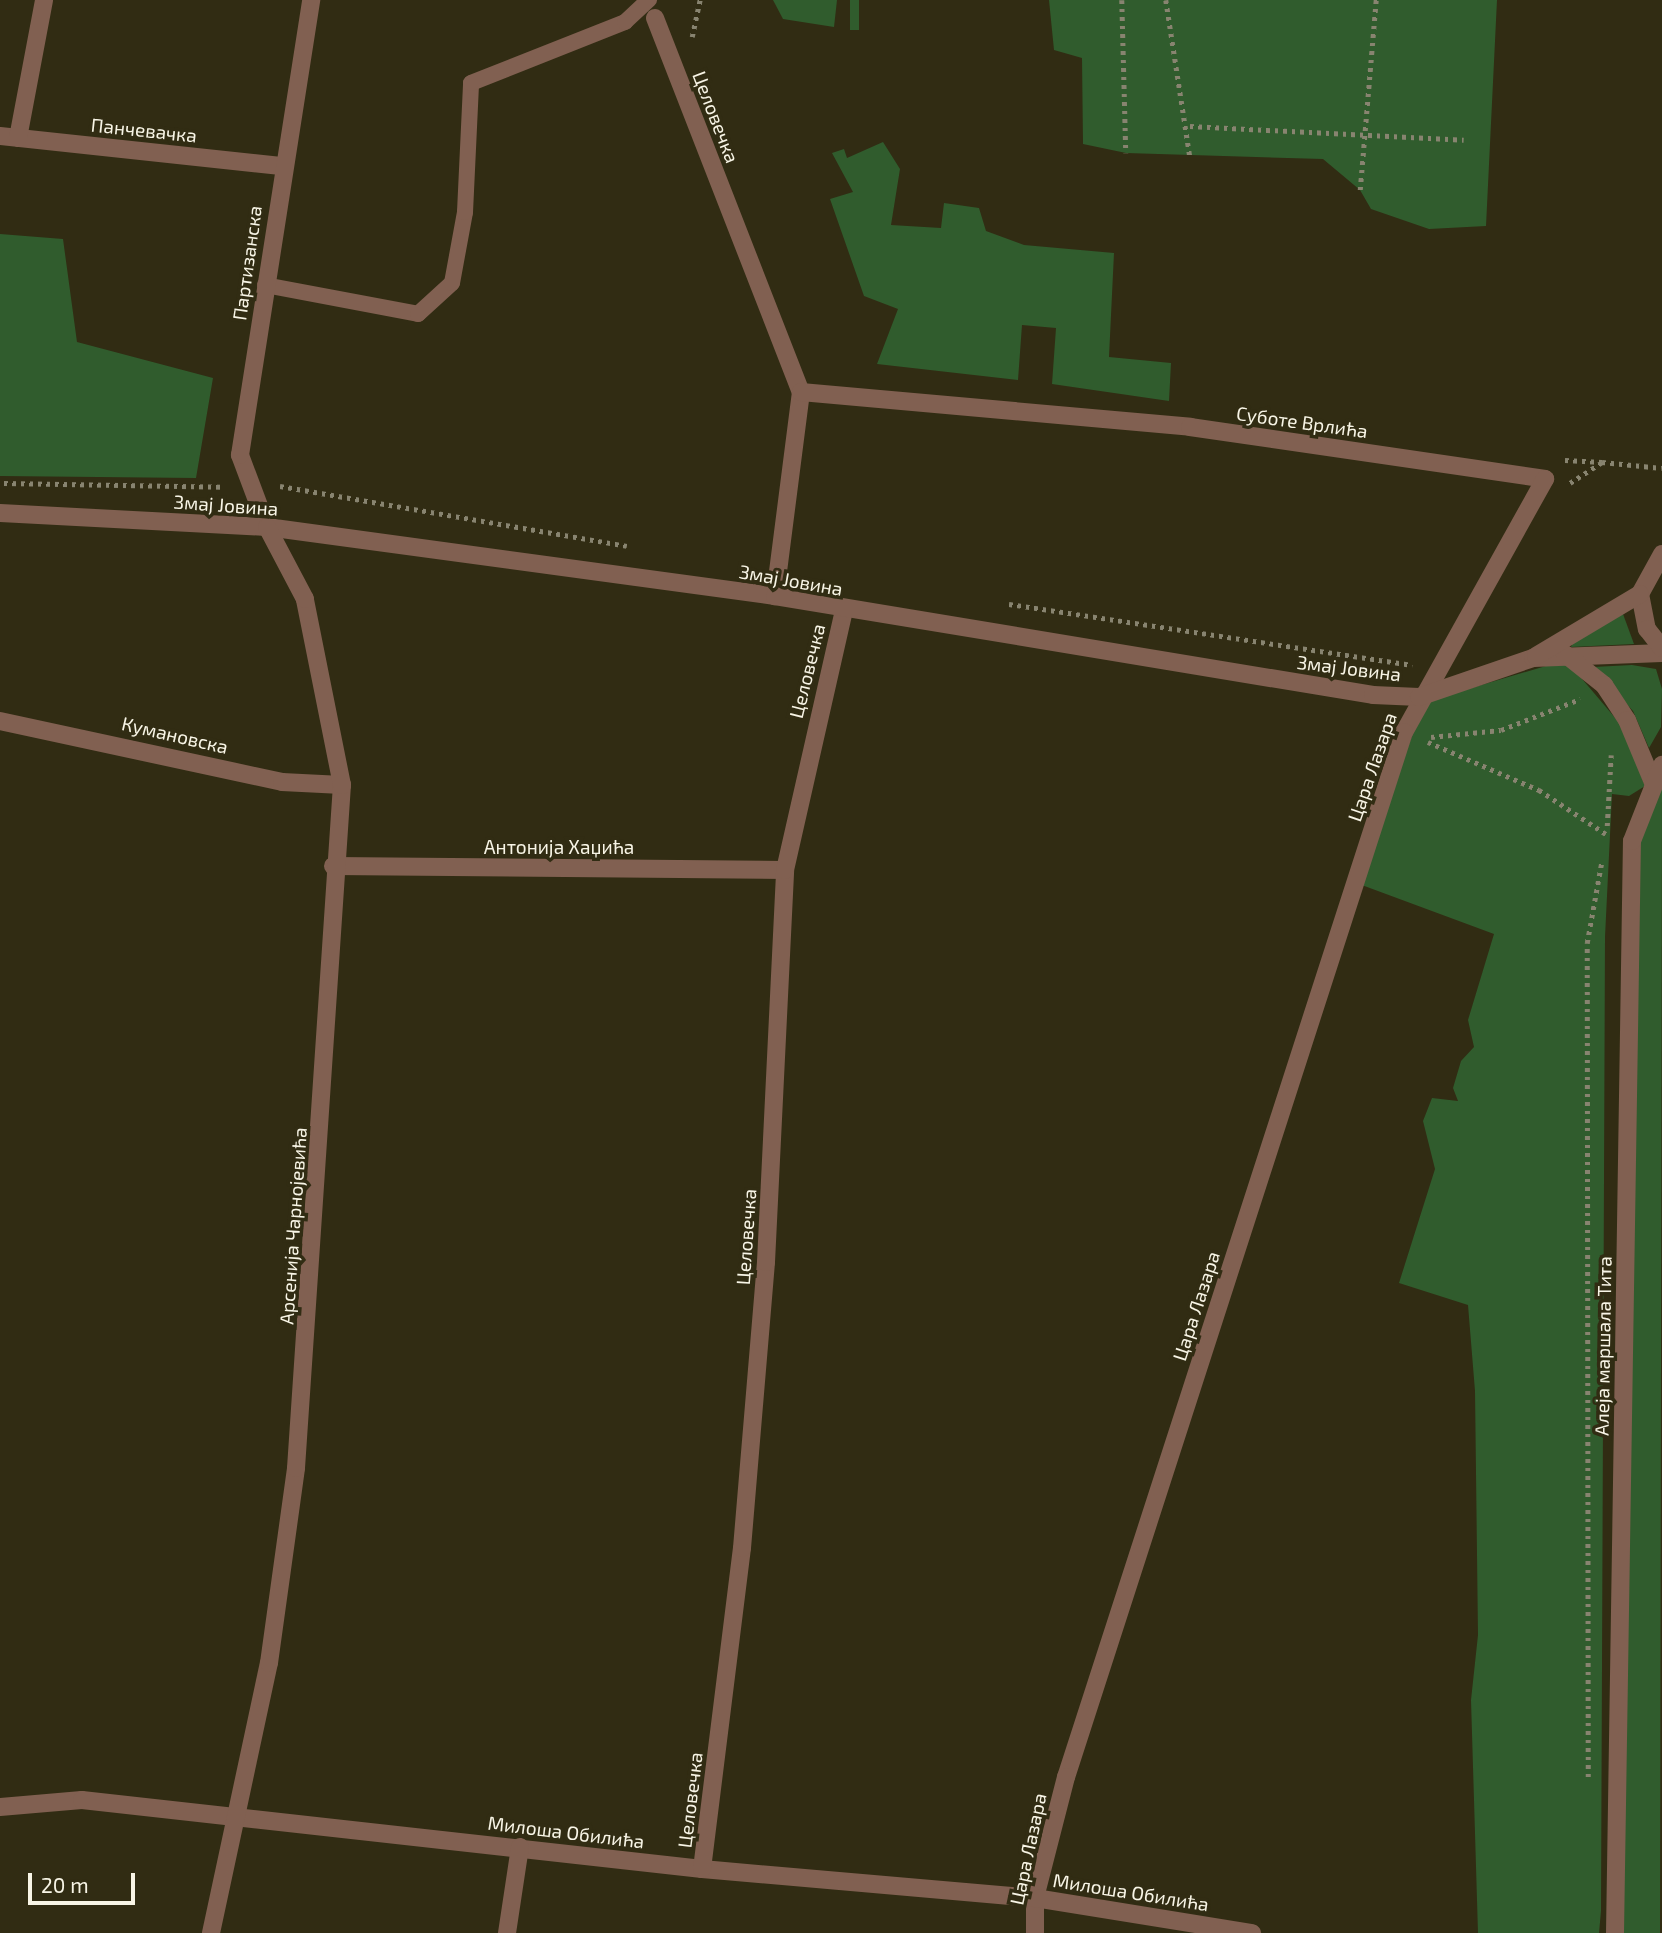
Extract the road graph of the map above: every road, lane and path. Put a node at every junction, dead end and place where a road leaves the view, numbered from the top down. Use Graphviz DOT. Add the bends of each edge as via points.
graph roads {
  1 [pos="44,0"];
  2 [pos="311,0"];
  3 [pos="649,0"];
  4 [pos="700,0"];
  5 [pos="1122,0"];
  6 [pos="1166,0"];
  7 [pos="1376,0"];
  8 [pos="655,18"];
  9 [pos="690,50"];
  10 [pos="1190,126"];
  11 [pos="1365,135"];
  12 [pos="9,137"];
  13 [pos="1464,140"];
  14 [pos="1126,153"];
  15 [pos="1190,157"];
  16 [pos="283,166"];
  17 [pos="1360,190"];
  18 [pos="265,285"];
  19 [pos="801,392"];
  20 [pos="1549,459"];
  21 [pos="1602,462"];
  22 [pos="1662,468"];
  23 [pos="218,473"];
  24 [pos="0,483"];
  25 [pos="216,487"];
  26 [pos="250,491"];
  27 [pos="1537,494"];
  28 [pos="0,513"];
  29 [pos="267,527"];
  30 [pos="643,548"];
  31 [pos="1662,554"];
  32 [pos="1640,594"];
  33 [pos="775,596"];
  34 [pos="1005,604"];
  35 [pos="844,611"];
  36 [pos="1662,648"];
  37 [pos="1662,653"];
  38 [pos="1418,654"];
  39 [pos="1565,654"];
  40 [pos="1533,658"];
  41 [pos="1419,697"];
  42 [pos="1593,705"];
  43 [pos="0,721"];
  44 [pos="1612,749"];
  45 [pos="1662,765"];
  46 [pos="342,785"];
  47 [pos="1654,785"];
  48 [pos="1607,835"];
  49 [pos="333,866"];
  50 [pos="785,870"];
  51 [pos="1588,1789"];
  52 [pos="0,1807"];
  53 [pos="236,1818"];
  54 [pos="520,1847"];
  55 [pos="702,1869"];
  56 [pos="1035,1898"];
  57 [pos="211,1933"];
  58 [pos="507,1933"];
  59 [pos="1035,1933"];
  60 [pos="1252,1933"];
  61 [pos="1615,1933"];
  1 -- 12 [label="street"];
  2 -- 16 [label="street, Партизанска"];
  3 -- 18 [label="lane" via="625,22 471,83 465,212 452,283 418,314"];
  4 -- 9 [label="path"];
  5 -- 14 [label="path"];
  6 -- 10 [label="path"];
  7 -- 11 [label="path"];
  8 -- 19 [label="street, Целовечка"];
  10 -- 11 [label="path"];
  10 -- 15 [label="path"];
  11 -- 13 [label="path"];
  11 -- 17 [label="path"];
  12 -- 16 [label="street, Панчевачка"];
  16 -- 18 [label="street, Партизанска"];
  18 -- 26 [label="street, Партизанска" via="240,455"];
  19 -- 27 [label="street, Суботе Врлића" via="1190,427 1545,479"];
  19 -- 33 [label="street, Целовечка"];
  20 -- 21 [label="path"];
  21 -- 22 [label="path"];
  21 -- 27 [label="path" via="1559,490"];
  23 -- 25 [label="path"];
  24 -- 25 [label="path"];
  25 -- 26 [label="path"];
  26 -- 29 [label="street, Партизанска"];
  26 -- 30 [label="path" via="279,485"];
  27 -- 41 [label="street"];
  28 -- 29 [label="street, Змај Јовина"];
  29 -- 33 [label="street, Змај Јовина"];
  29 -- 46 [label="street, Арсенија Чарнојевића" via="305,599"];
  31 -- 32 [label="street"];
  32 -- 36 [label="street" via="1647,629"];
  32 -- 40 [label="street"];
  33 -- 35 [label="street, Змај Јовина"];
  34 -- 38 [label="path" via="1411,666"];
  35 -- 41 [label="street, Змај Јовина"];
  35 -- 50 [label="street, Целовечка"];
  37 -- 39 [label="street, Змај Јовина"];
  39 -- 40 [label="street, Змај Јовина"];
  39 -- 47 [label="street" via="1604,685"];
  40 -- 41 [label="street, Змај Јовина"];
  41 -- 56 [label="street, Цара Лазара" via="1066,1777"];
  42 -- 48 [label="path" via="1583,698 1500,730 1420,738 1539,790"];
  43 -- 46 [label="street, Кумановска" via="282,782"];
  44 -- 48 [label="path"];
  45 -- 47 [label="street, Алеја маршала Тита"];
  46 -- 49 [label="street, Арсенија Чарнојевића"];
  47 -- 61 [label="street, Алеја маршала Тита" via="1632,841"];
  48 -- 51 [label="path" via="1587,943"];
  49 -- 50 [label="street, Антонија Хаџића"];
  49 -- 53 [label="street, Арсенија Чарнојевића" via="296,1468 268,1663"];
  50 -- 55 [label="street, Целовечка" via="765,1276 742,1548"];
  52 -- 53 [label="street, Милоша Обилића" via="82,1800"];
  53 -- 54 [label="street, Милоша Обилића"];
  53 -- 57 [label="street, Арсенија Чарнојевића"];
  54 -- 55 [label="street, Милоша Обилића"];
  54 -- 58 [label="street"];
  55 -- 56 [label="street, Милоша Обилића"];
  56 -- 59 [label="street, Цара Лазара"];
  56 -- 60 [label="street, Милоша Обилића"];
}
